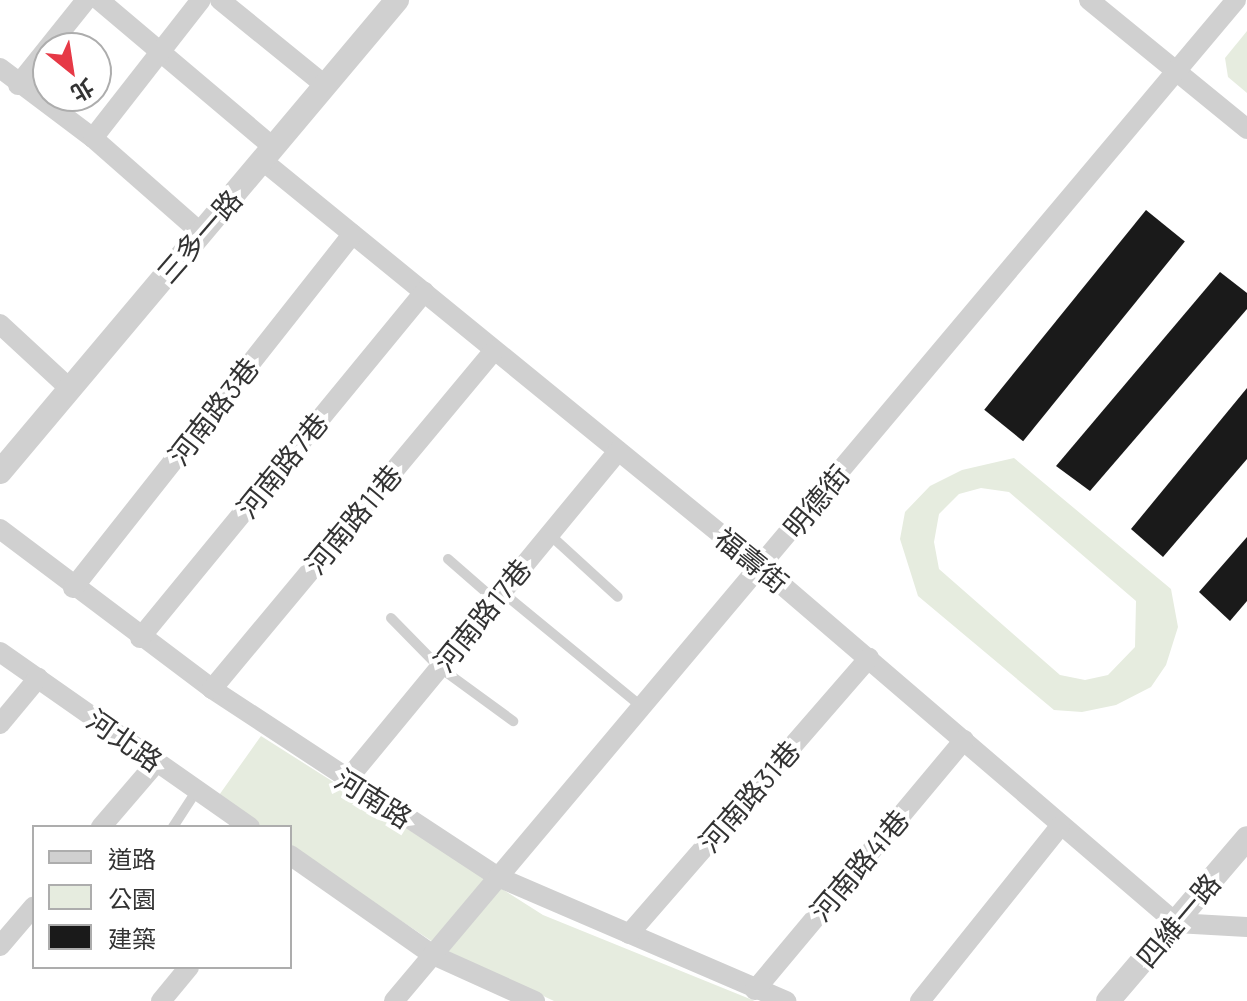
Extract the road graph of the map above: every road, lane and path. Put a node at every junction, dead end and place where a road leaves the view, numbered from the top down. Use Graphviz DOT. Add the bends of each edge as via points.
graph roads {
  1 [pos="86,0"];
  2 [pos="99,0"];
  3 [pos="201,0"];
  4 [pos="220,0"];
  5 [pos="397,0"];
  6 [pos="1089,0"];
  7 [pos="1236,0"];
  8 [pos="163,52"];
  9 [pos="0,68"];
  10 [pos="1176,71"];
  11 [pos="18,85"];
  12 [pos="326,86"];
  13 [pos="1247,129"];
  14 [pos="93,138"];
  15 [pos="269,155"];
  16 [pos="201,233"];
  17 [pos="353,234"];
  18 [pos="424,292"];
  19 [pos="0,324"];
  20 [pos="494,350"];
  21 [pos="69,388"];
  22 [pos="618,451"];
  23 [pos="0,472"];
  24 [pos="0,529"];
  25 [pos="549,534"];
  26 [pos="448,559"];
  27 [pos="761,567"];
  28 [pos="73,588"];
  29 [pos="498,596"];
  30 [pos="618,597"];
  31 [pos="391,618"];
  32 [pos="140,638"];
  33 [pos="0,652"];
  34 [pos="869,658"];
  35 [pos="439,667"];
  36 [pos="38,678"];
  37 [pos="212,689"];
  38 [pos="642,707"];
  39 [pos="513,721"];
  40 [pos="0,724"];
  41 [pos="964,740"];
  42 [pos="157,762"];
  43 [pos="347,780"];
  44 [pos="197,790"];
  45 [pos="103,825"];
  46 [pos="174,825"];
  47 [pos="247,825"];
  48 [pos="1060,826"];
  49 [pos="1247,838"];
  50 [pos="292,856"];
  51 [pos="498,877"];
  52 [pos="32,908"];
  53 [pos="1176,923"];
  54 [pos="1247,927"];
  55 [pos="629,934"];
  56 [pos="0,946"];
  57 [pos="433,955"];
  58 [pos="187,969"];
  59 [pos="755,990"];
  60 [pos="161,1001"];
  61 [pos="394,1001"];
  62 [pos="535,1001"];
  63 [pos="786,1001"];
  64 [pos="920,1001"];
  65 [pos="1108,1001"];
  1 -- 11 [label="street"];
  2 -- 8 [label="street, 福壽街"];
  3 -- 8 [label="street"];
  4 -- 12 [label="street"];
  5 -- 12 [label="street, 三多一路"];
  6 -- 10 [label="street"];
  7 -- 10 [label="street, 明德街"];
  8 -- 14 [label="street"];
  8 -- 15 [label="street, 福壽街"];
  9 -- 11 [label="street"];
  10 -- 13 [label="street"];
  10 -- 27 [label="street, 明德街"];
  11 -- 14 [label="street"];
  12 -- 15 [label="street, 三多一路"];
  14 -- 16 [label="street"];
  15 -- 16 [label="street, 三多一路"];
  15 -- 17 [label="street, 福壽街"];
  16 -- 21 [label="street, 三多一路"];
  17 -- 18 [label="street, 福壽街"];
  17 -- 28 [label="street, 河南路3巷"];
  18 -- 20 [label="street, 福壽街"];
  18 -- 32 [label="street, 河南路7巷"];
  19 -- 21 [label="street"];
  20 -- 22 [label="street, 福壽街"];
  20 -- 37 [label="street, 河南路11巷"];
  21 -- 23 [label="street, 三多一路"];
  22 -- 25 [label="street, 河南路17巷"];
  22 -- 27 [label="street, 福壽街"];
  24 -- 28 [label="street, 河南路"];
  25 -- 29 [label="street, 河南路17巷"];
  25 -- 30 [label="lane"];
  26 -- 29 [label="lane"];
  27 -- 34 [label="street, 福壽街"];
  27 -- 38 [label="street, 明德街"];
  28 -- 32 [label="street, 河南路"];
  29 -- 35 [label="street, 河南路17巷"];
  29 -- 38 [label="lane"];
  31 -- 35 [label="lane"];
  32 -- 37 [label="street, 河南路"];
  33 -- 36 [label="street, 河北路"];
  34 -- 41 [label="street, 福壽街"];
  34 -- 55 [label="street, 河南路31巷"];
  35 -- 39 [label="lane"];
  35 -- 43 [label="street, 河南路17巷"];
  36 -- 40 [label="street"];
  36 -- 42 [label="street, 河北路"];
  37 -- 43 [label="street, 河南路"];
  38 -- 51 [label="street, 明德街"];
  41 -- 48 [label="street, 福壽街"];
  41 -- 59 [label="street, 河南路41巷"];
  42 -- 44 [label="street, 河北路"];
  42 -- 45 [label="street"];
  43 -- 51 [label="street, 河南路"];
  44 -- 46 [label="lane"];
  44 -- 47 [label="street, 河北路"];
  48 -- 53 [label="street, 福壽街"];
  48 -- 64 [label="street"];
  49 -- 53 [label="street, 四維一路"];
  50 -- 57 [label="street"];
  51 -- 55 [label="street, 河南路"];
  51 -- 57 [label="street, 明德街"];
  52 -- 56 [label="street"];
  53 -- 54 [label="street"];
  53 -- 65 [label="street, 四維一路"];
  55 -- 59 [label="street, 河南路"];
  57 -- 61 [label="street, 明德街"];
  57 -- 62 [label="street"];
  58 -- 60 [label="street"];
  59 -- 63 [label="street, 河南路"];
}
